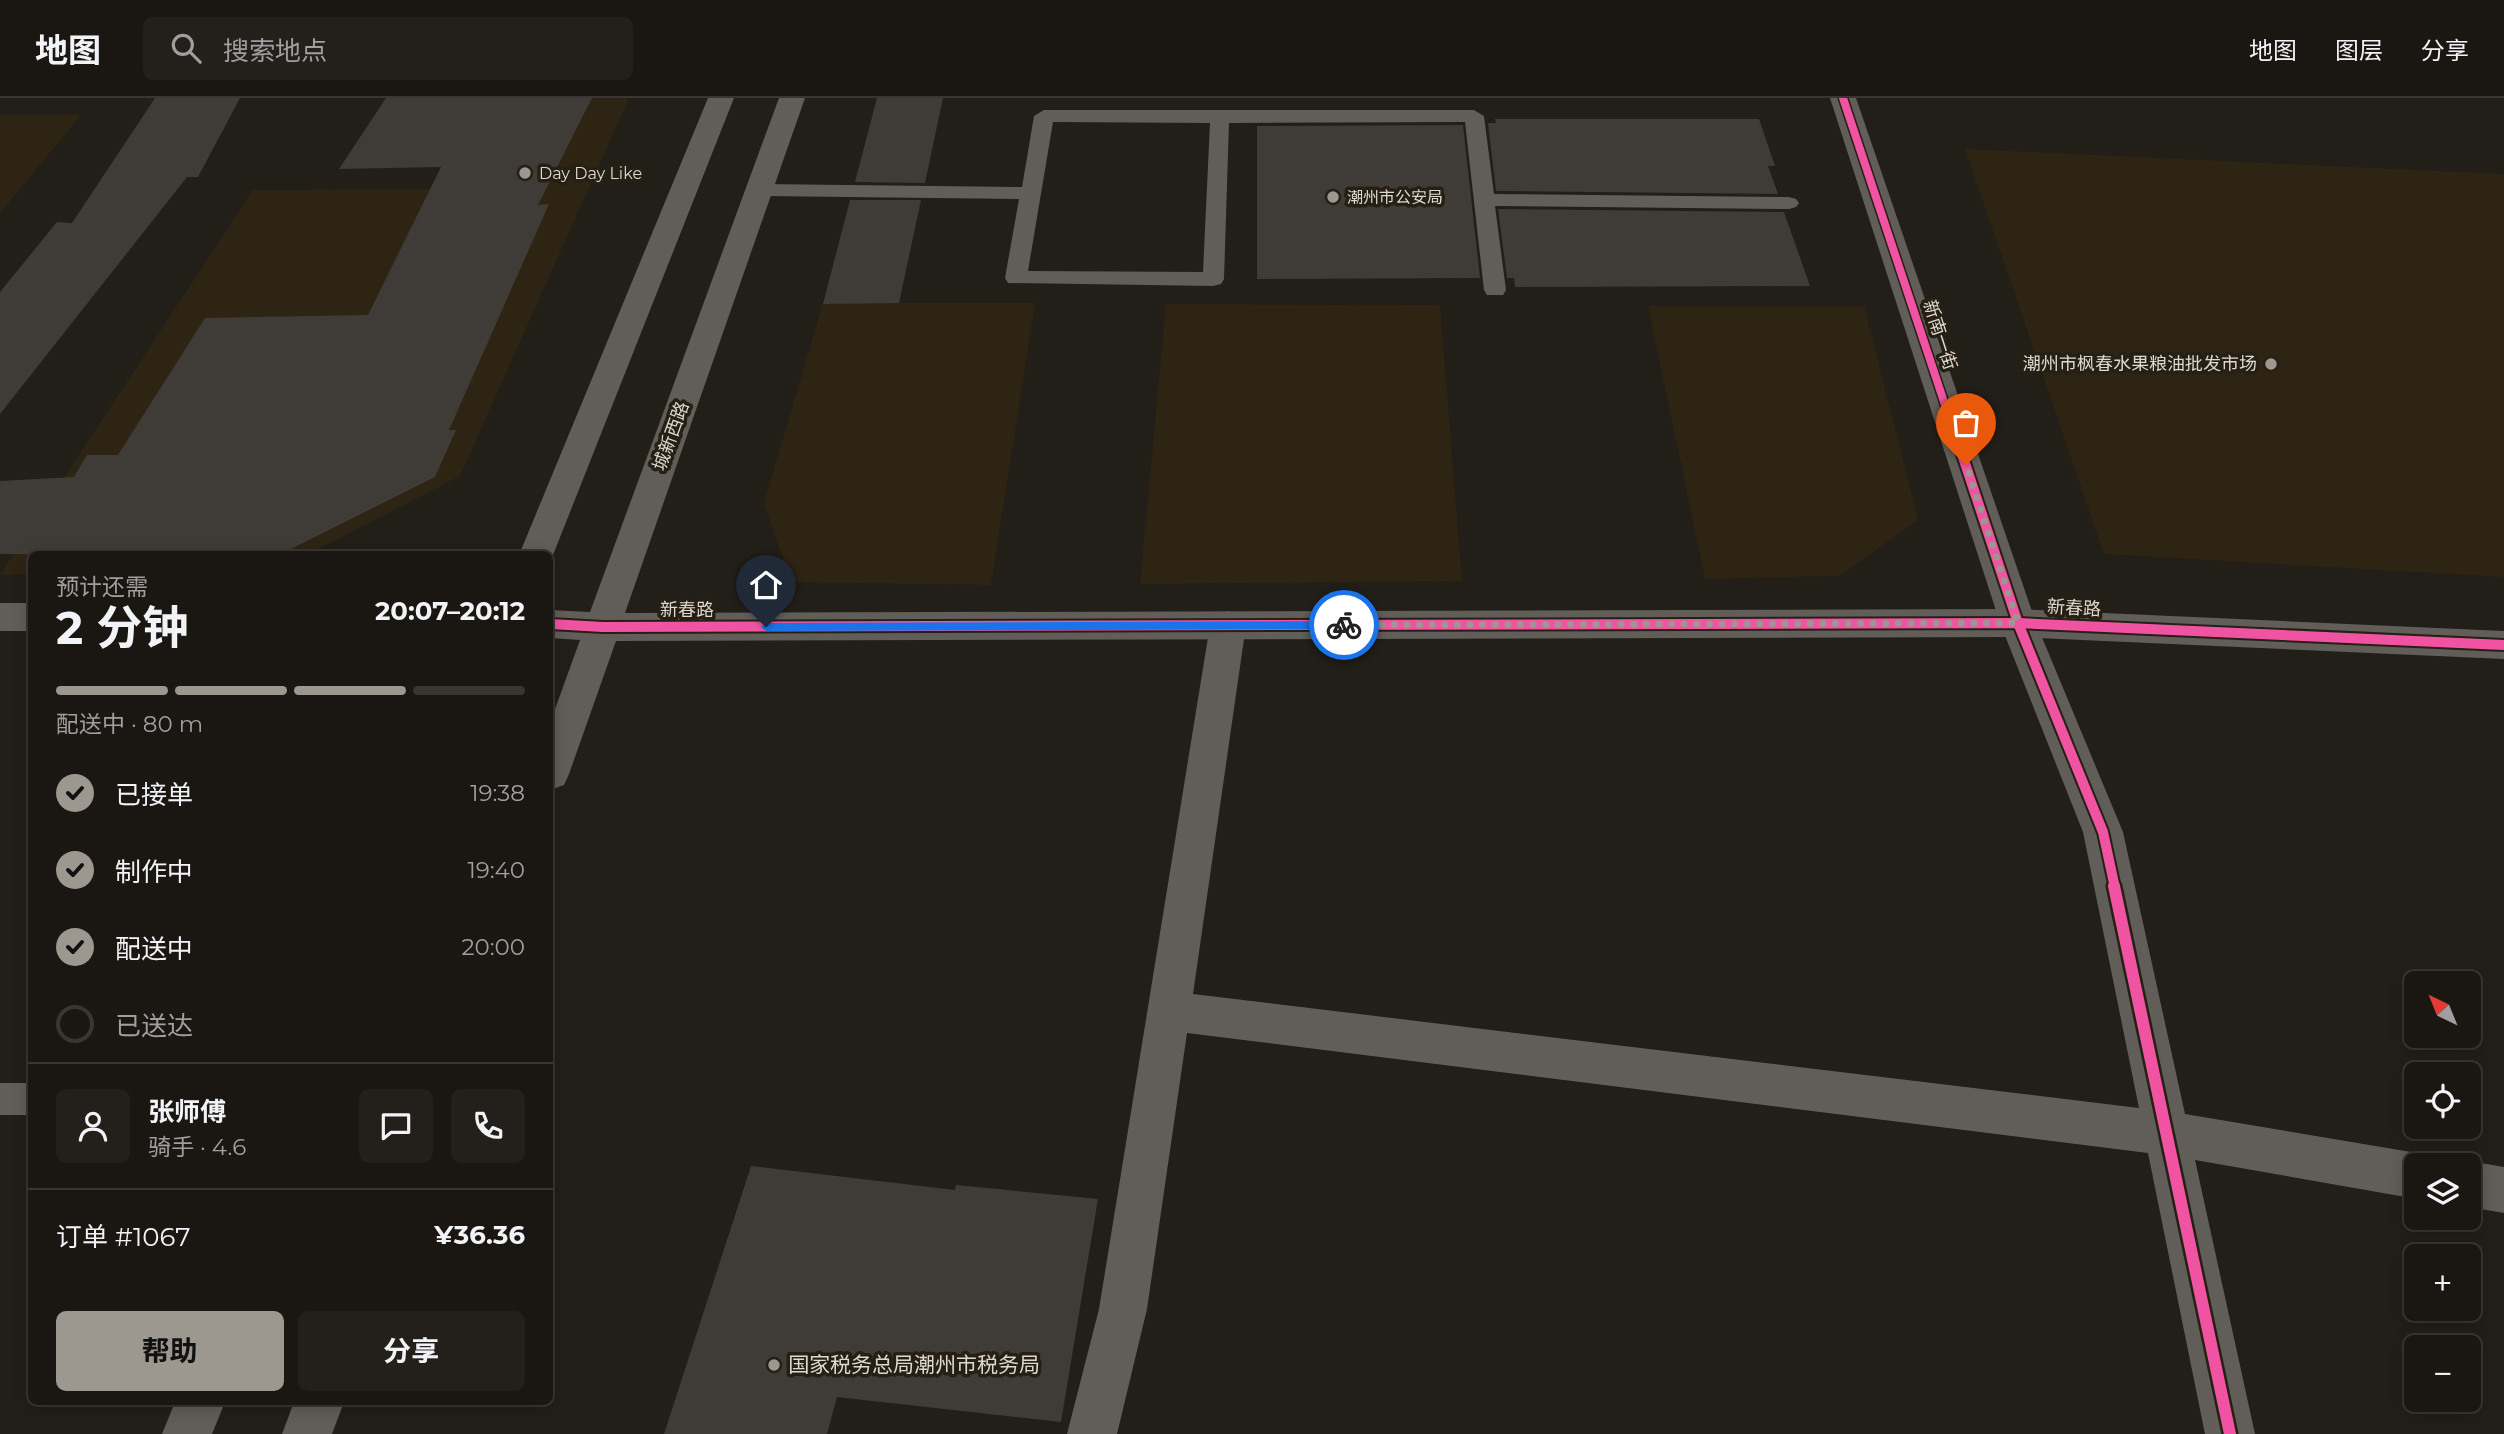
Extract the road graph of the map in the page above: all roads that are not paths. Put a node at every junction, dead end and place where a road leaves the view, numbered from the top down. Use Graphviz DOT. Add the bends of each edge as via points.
graph roads {
  1 [pos="721,98"];
  2 [pos="792,98"];
  3 [pos="1843,98"];
  4 [pos="1220,117"];
  5 [pos="759,190"];
  6 [pos="1030,193"];
  7 [pos="1484,200"];
  8 [pos="1789,203"];
  9 [pos="1495,290"];
  10 [pos="538,551"];
  11 [pos="0,617"];
  12 [pos="28,617"];
  13 [pos="2018,623"];
  14 [pos="553,624"];
  15 [pos="1227,625"];
  16 [pos="603,627"];
  17 [pos="2504,645"];
  18 [pos="553,766"];
  19 [pos="1168,1010"];
  20 [pos="0,1099"];
  21 [pos="28,1099"];
  22 [pos="2167,1133"];
  23 [pos="2404,1173"];
  24 [pos="2481,1186"];
  25 [pos="2504,1190"];
  26 [pos="199,1405"];
  27 [pos="318,1405"];
  28 [pos="187,1434"];
  29 [pos="307,1434"];
  30 [pos="1092,1434"];
  31 [pos="2230,1434"];
  1 -- 10 [label="street"];
  2 -- 5 [label="street, 城新西路"];
  3 -- 13 [label="street, 新南一街"];
  4 -- 6 [label="lane" via="1044,116"];
  4 -- 6 [label="lane" via="1213,279 1016,278"];
  4 -- 7 [label="lane" via="1474,116"];
  5 -- 6 [label="lane"];
  5 -- 16 [label="street, 城新西路"];
  7 -- 8 [label="lane"];
  7 -- 9 [label="lane"];
  11 -- 12 [label="street"];
  13 -- 15 [label="street, 新春路"];
  13 -- 17 [label="street, 新春路"];
  13 -- 22 [label="street, 新南一街" via="2103,832"];
  14 -- 16 [label="street, 新春路"];
  15 -- 16 [label="street, 新春路"];
  15 -- 19 [label="street"];
  16 -- 18 [label="street, 城新西路"];
  19 -- 22 [label="street"];
  19 -- 30 [label="street" via="1123,1309"];
  20 -- 21 [label="lane"];
  22 -- 23 [label="street"];
  22 -- 31 [label="street, 新南一街"];
  24 -- 25 [label="street"];
  26 -- 28 [label="street"];
  27 -- 29 [label="street"];
}
